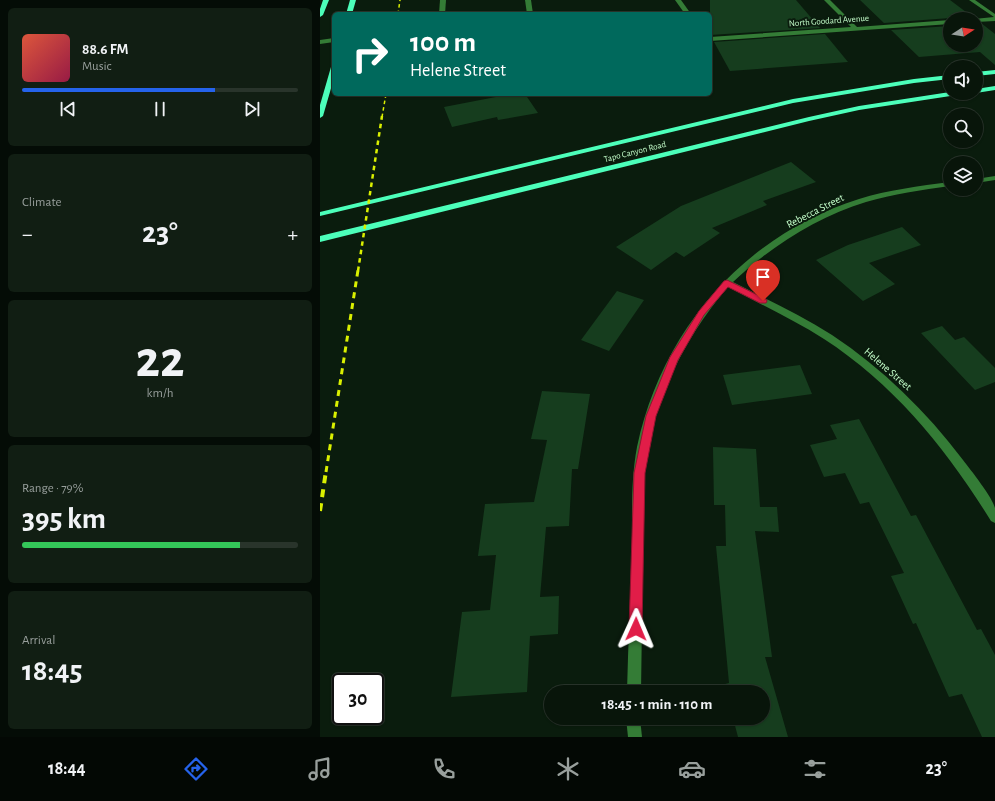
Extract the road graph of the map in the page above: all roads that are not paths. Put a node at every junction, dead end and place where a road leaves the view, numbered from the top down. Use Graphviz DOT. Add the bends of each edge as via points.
graph roads {
  1 [pos="326,0"];
  2 [pos="353,0"];
  3 [pos="443,0"];
  4 [pos="528,0"];
  5 [pos="678,0"];
  6 [pos="828,0"];
  7 [pos="972,0"];
  8 [pos="350,12"];
  9 [pos="442,12"];
  10 [pos="530,12"];
  11 [pos="687,12"];
  12 [pos="320,15"];
  13 [pos="995,18"];
  14 [pos="983,19"];
  15 [pos="943,23"];
  16 [pos="856,29"];
  17 [pos="712,39"];
  18 [pos="332,40"];
  19 [pos="320,42"];
  20 [pos="995,72"];
  21 [pos="983,73"];
  22 [pos="332,74"];
  23 [pos="943,78"];
  24 [pos="995,88"];
  25 [pos="983,90"];
  26 [pos="943,95"];
  27 [pos="320,116"];
  28 [pos="995,178"];
  29 [pos="983,180"];
  30 [pos="943,185"];
  31 [pos="320,214"];
  32 [pos="320,239"];
  33 [pos="727,283"];
  34 [pos="995,517"];
  35 [pos="634,685"];
  36 [pos="634,725"];
  37 [pos="635,737"];
  1 -- 12 [label="main road"];
  2 -- 8 [label="main road"];
  3 -- 9 [label="street"];
  4 -- 10 [label="street"];
  5 -- 11 [label="street"];
  6 -- 16 [label="street"];
  7 -- 13 [label="street"];
  13 -- 14 [label="street"];
  15 -- 16 [label="street, North Goodard Avenue"];
  16 -- 17 [label="street, North Goodard Avenue"];
  18 -- 19 [label="street"];
  20 -- 21 [label="main road"];
  22 -- 27 [label="main road"];
  23 -- 31 [label="main road, Tapo Canyon Road" via="793,101"];
  24 -- 25 [label="main road"];
  26 -- 32 [label="main road, Tapo Canyon Road" via="859,108 809,119"];
  28 -- 29 [label="street"];
  30 -- 33 [label="street, Rebecca Street" via="879,196 820,218 755,258"];
  33 -- 34 [label="street, Helene Street" via="811,327 841,346 882,378 927,422 980,492"];
  33 -- 35 [label="street, Rebecca Street" via="702,313 673,360 651,416 639,473"];
  36 -- 37 [label="street"];
}
